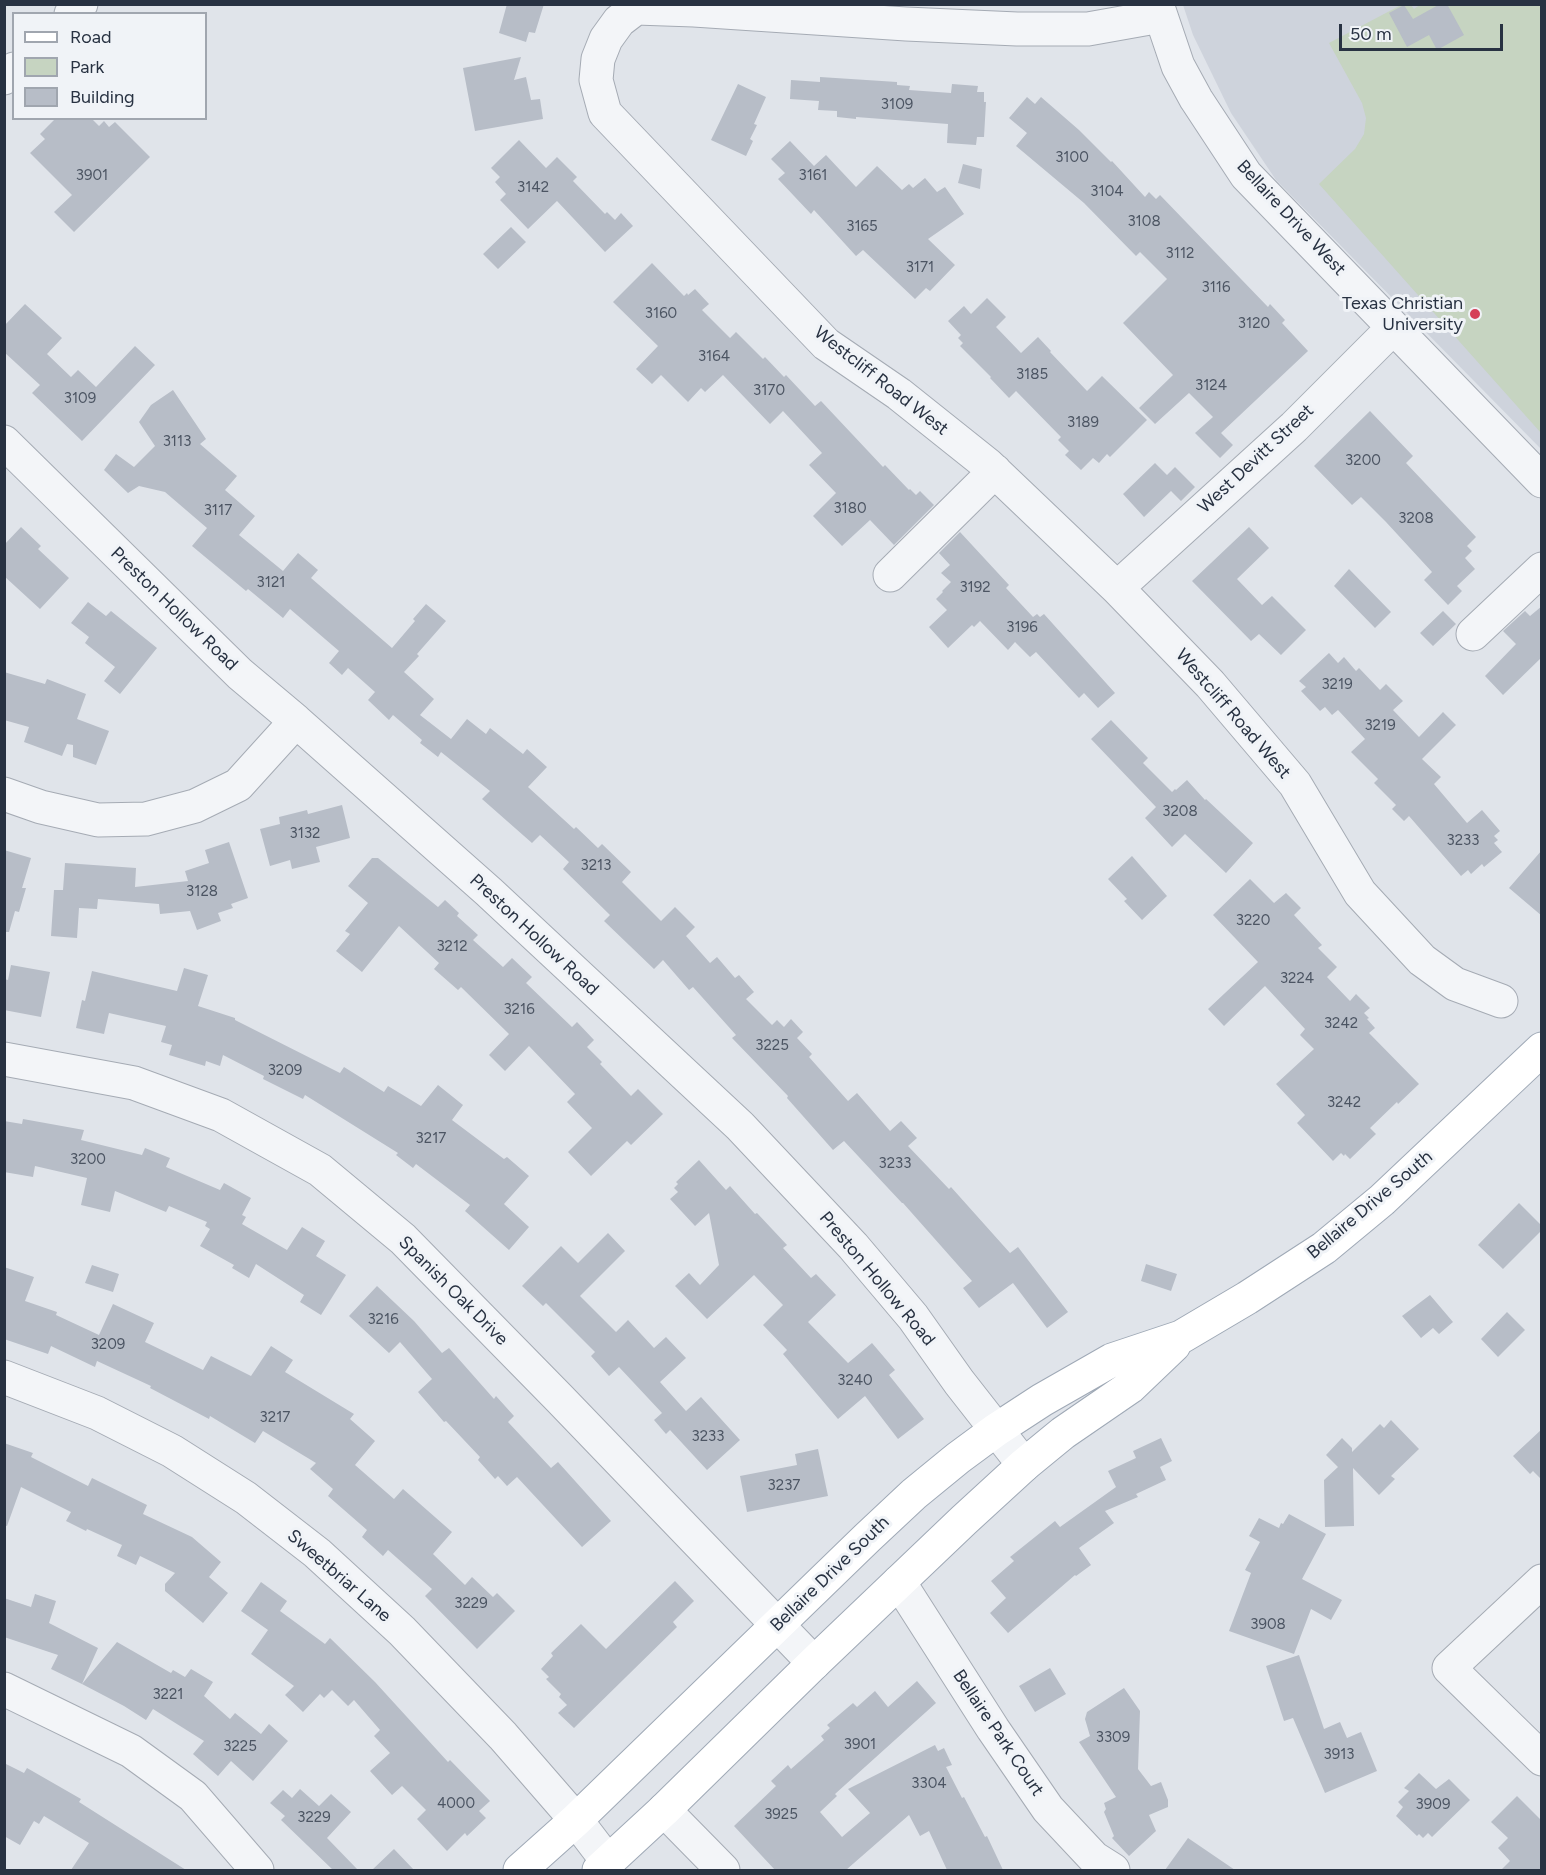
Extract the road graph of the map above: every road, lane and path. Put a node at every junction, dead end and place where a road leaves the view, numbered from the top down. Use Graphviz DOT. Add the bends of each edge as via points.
graph roads {
  1 [pos="1159,10"];
  2 [pos="1393,328"];
  3 [pos="4,442"];
  4 [pos="995,471"];
  5 [pos="1542,481"];
  6 [pos="1542,569"];
  7 [pos="890,575"];
  8 [pos="1117,588"];
  9 [pos="1473,634"];
  10 [pos="296,721"];
  11 [pos="4,794"];
  12 [pos="1501,1001"];
  13 [pos="1542,1049"];
  14 [pos="4,1059"];
  15 [pos="1181,1337"];
  16 [pos="4,1377"];
  17 [pos="996,1430"];
  18 [pos="1024,1465"];
  19 [pos="1542,1581"];
  20 [pos="899,1582"];
  21 [pos="777,1624"];
  22 [pos="813,1663"];
  23 [pos="4,1689"];
  24 [pos="1542,1759"];
  25 [pos="664,1810"];
  26 [pos="576,1820"];
  27 [pos="603,1866"];
  28 [pos="257,1870"];
  29 [pos="520,1870"];
  30 [pos="723,1870"];
  31 [pos="1113,1870"];
  1 -- 2 [label="street, Bellaire Drive West" via="1178,66 1246,175"];
  1 -- 4 [label="street, Westcliff Road West" via="1088,29 1017,29 636,8 619,21 598,59 596,80 605,113 826,344 899,394"];
  2 -- 5 [label="street, Bellaire Drive West"];
  2 -- 8 [label="street, West Devitt Street" via="1294,427"];
  3 -- 10 [label="street, Preston Hollow Road" via="240,674"];
  4 -- 7 [label="street"];
  4 -- 8 [label="street, Westcliff Road West"];
  6 -- 9 [label="street"];
  8 -- 12 [label="street, Westcliff Road West" via="1210,684 1295,784 1360,893 1394,931 1422,960 1455,984"];
  10 -- 11 [label="street" via="238,785 195,806 146,819 98,820"];
  10 -- 17 [label="street, Preston Hollow Road" via="489,892 740,1126 861,1255 913,1317"];
  13 -- 15 [label="main road, Bellaire Drive South" via="1382,1200 1324,1248"];
  14 -- 21 [label="street, Spanish Oak Drive" via="134,1083 221,1115 320,1170 403,1239"];
  15 -- 17 [label="main road, Bellaire Drive South" via="1112,1360"];
  15 -- 18 [label="main road, Bellaire Drive South" via="1130,1387"];
  16 -- 26 [label="street, Sweetbriar Lane" via="97,1413 172,1451 246,1498 317,1553 410,1639"];
  17 -- 18 [label="street, Preston Hollow Road"];
  17 -- 21 [label="main road, Bellaire Drive South" via="914,1494"];
  18 -- 20 [label="main road, Bellaire Drive South"];
  19 -- 24 [label="street" via="1449,1668"];
  20 -- 22 [label="main road, Bellaire Drive South"];
  20 -- 31 [label="street, Bellaire Park Court" via="1048,1809 1094,1858"];
  21 -- 22 [label="street, Spanish Oak Drive"];
  21 -- 26 [label="main road, Bellaire Drive South"];
  22 -- 25 [label="main road, Bellaire Drive South"];
  23 -- 28 [label="street" via="131,1751 193,1796"];
  25 -- 27 [label="main road, Bellaire Drive South"];
  25 -- 30 [label="street"];
  26 -- 27 [label="street, Sweetbriar Lane"];
  26 -- 29 [label="main road, Bellaire Drive South"];
}
